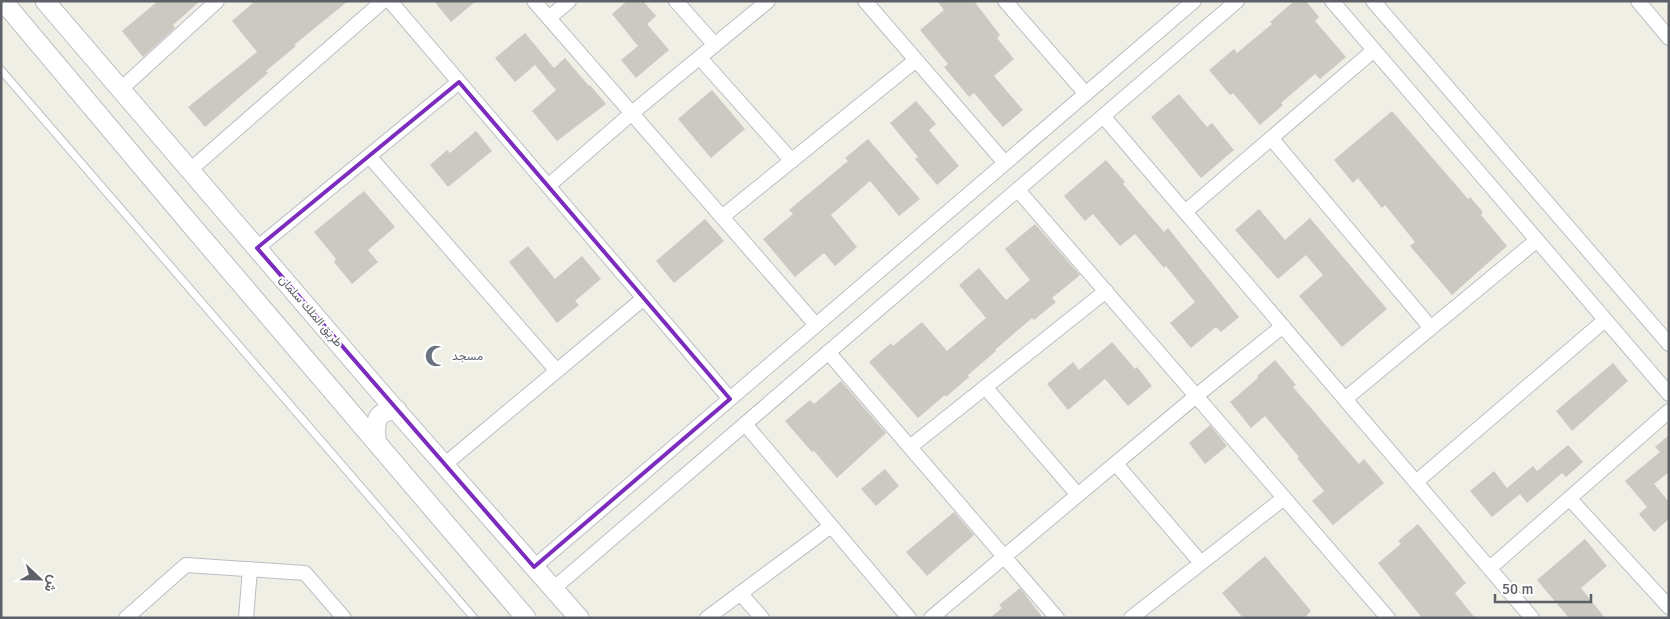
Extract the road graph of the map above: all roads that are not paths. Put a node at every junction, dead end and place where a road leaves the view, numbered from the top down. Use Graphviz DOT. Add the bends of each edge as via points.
graph roads {
  1 [pos="2,1"];
  2 [pos="45,1"];
  3 [pos="217,1"];
  4 [pos="383,1"];
  5 [pos="390,1"];
  6 [pos="534,1"];
  7 [pos="569,1"];
  8 [pos="676,1"];
  9 [pos="768,1"];
  10 [pos="865,1"];
  11 [pos="1005,1"];
  12 [pos="1194,1"];
  13 [pos="1237,1"];
  14 [pos="1332,1"];
  15 [pos="1373,1"];
  16 [pos="1638,1"];
  17 [pos="549,18"];
  18 [pos="1669,38"];
  19 [pos="716,45"];
  20 [pos="1374,50"];
  21 [pos="700,58"];
  22 [pos="916,60"];
  23 [pos="1,70"];
  24 [pos="459,82"];
  25 [pos="120,89"];
  26 [pos="1086,94"];
  27 [pos="632,113"];
  28 [pos="1104,116"];
  29 [pos="1271,138"];
  30 [pos="369,156"];
  31 [pos="792,161"];
  32 [pos="1006,163"];
  33 [pos="190,170"];
  34 [pos="548,186"];
  35 [pos="1018,190"];
  36 [pos="1185,212"];
  37 [pos="722,217"];
  38 [pos="1537,240"];
  39 [pos="257,248"];
  40 [pos="1106,292"];
  41 [pos="644,298"];
  42 [pos="1605,320"];
  43 [pos="816,326"];
  44 [pos="1283,326"];
  45 [pos="1431,328"];
  46 [pos="1669,344"];
  47 [pos="828,352"];
  48 [pos="557,370"];
  49 [pos="985,388"];
  50 [pos="1669,394"];
  51 [pos="1196,396"];
  52 [pos="730,399"];
  53 [pos="1345,399"];
  54 [pos="397,410"];
  55 [pos="1669,411"];
  56 [pos="745,424"];
  57 [pos="376,442"];
  58 [pos="910,447"];
  59 [pos="1116,464"];
  60 [pos="444,465"];
  61 [pos="1416,482"];
  62 [pos="1078,495"];
  63 [pos="1284,498"];
  64 [pos="1570,498"];
  65 [pos="831,526"];
  66 [pos="1005,557"];
  67 [pos="1201,563"];
  68 [pos="534,567"];
  69 [pos="1490,568"];
  70 [pos="250,569"];
  71 [pos="553,589"];
  72 [pos="740,593"];
  73 [pos="1669,607"];
  74 [pos="126,618"];
  75 [pos="246,618"];
  76 [pos="344,618"];
  77 [pos="474,618"];
  78 [pos="526,618"];
  79 [pos="578,618"];
  80 [pos="707,618"];
  81 [pos="762,618"];
  82 [pos="909,618"];
  83 [pos="931,618"];
  84 [pos="1058,618"];
  85 [pos="1131,618"];
  86 [pos="1388,618"];
  87 [pos="1532,618"];
  1 -- 57 [label="main road"];
  2 -- 25 [label="main road, طريق الملك سلمان"];
  3 -- 25 [label="street"];
  4 -- 33 [label="street"];
  5 -- 24 [label="street"];
  6 -- 17 [label="street"];
  7 -- 17 [label="street"];
  8 -- 19 [label="street"];
  9 -- 19 [label="street"];
  10 -- 22 [label="street"];
  11 -- 26 [label="street"];
  12 -- 26 [label="street"];
  13 -- 28 [label="street"];
  14 -- 20 [label="street"];
  15 -- 46 [label="street"];
  16 -- 18 [label="street"];
  17 -- 27 [label="street"];
  19 -- 21 [label="street"];
  20 -- 29 [label="street"];
  20 -- 38 [label="street"];
  21 -- 27 [label="street"];
  21 -- 31 [label="street"];
  22 -- 31 [label="street"];
  22 -- 32 [label="street"];
  23 -- 77 [label="lane"];
  24 -- 30 [label="street"];
  24 -- 34 [label="street"];
  25 -- 33 [label="main road, طريق الملك سلمان"];
  26 -- 32 [label="street"];
  27 -- 34 [label="street"];
  27 -- 37 [label="street"];
  28 -- 35 [label="street"];
  28 -- 36 [label="street"];
  29 -- 36 [label="street"];
  29 -- 45 [label="street"];
  30 -- 39 [label="street"];
  30 -- 48 [label="street"];
  31 -- 37 [label="street"];
  32 -- 43 [label="street"];
  33 -- 39 [label="main road, طريق الملك سلمان"];
  34 -- 41 [label="street"];
  35 -- 40 [label="street"];
  35 -- 47 [label="street"];
  36 -- 44 [label="street"];
  37 -- 43 [label="street"];
  38 -- 42 [label="street"];
  38 -- 45 [label="street"];
  39 -- 54 [label="main road, طريق الملك سلمان"];
  40 -- 49 [label="street"];
  40 -- 51 [label="street"];
  41 -- 48 [label="street"];
  41 -- 52 [label="street"];
  42 -- 50 [label="street"];
  42 -- 61 [label="street"];
  43 -- 52 [label="street"];
  44 -- 51 [label="street"];
  44 -- 53 [label="street"];
  45 -- 53 [label="street"];
  47 -- 56 [label="street"];
  47 -- 58 [label="street"];
  48 -- 60 [label="street"];
  49 -- 58 [label="street"];
  49 -- 62 [label="street"];
  51 -- 59 [label="street"];
  51 -- 63 [label="street"];
  52 -- 68 [label="street"];
  53 -- 61 [label="street"];
  54 -- 57 [label="main road" via="382,412 378,418"];
  54 -- 60 [label="main road, طريق الملك سلمان"];
  55 -- 64 [label="street"];
  56 -- 65 [label="street"];
  56 -- 71 [label="street"];
  57 -- 78 [label="main road"];
  58 -- 66 [label="street"];
  59 -- 62 [label="street"];
  59 -- 67 [label="street"];
  60 -- 68 [label="main road, طريق الملك سلمان"];
  61 -- 69 [label="street"];
  62 -- 66 [label="street"];
  63 -- 67 [label="street"];
  63 -- 86 [label="street"];
  64 -- 69 [label="street"];
  64 -- 73 [label="street"];
  65 -- 72 [label="street"];
  65 -- 82 [label="street"];
  66 -- 83 [label="street"];
  66 -- 84 [label="street"];
  67 -- 85 [label="street"];
  68 -- 71 [label="main road, طريق الملك سلمان"];
  69 -- 87 [label="street"];
  70 -- 74 [label="street" via="186,565"];
  70 -- 75 [label="street"];
  70 -- 76 [label="street" via="305,573"];
  71 -- 79 [label="main road, طريق الملك سلمان"];
  72 -- 80 [label="street"];
  72 -- 81 [label="street"];
}
